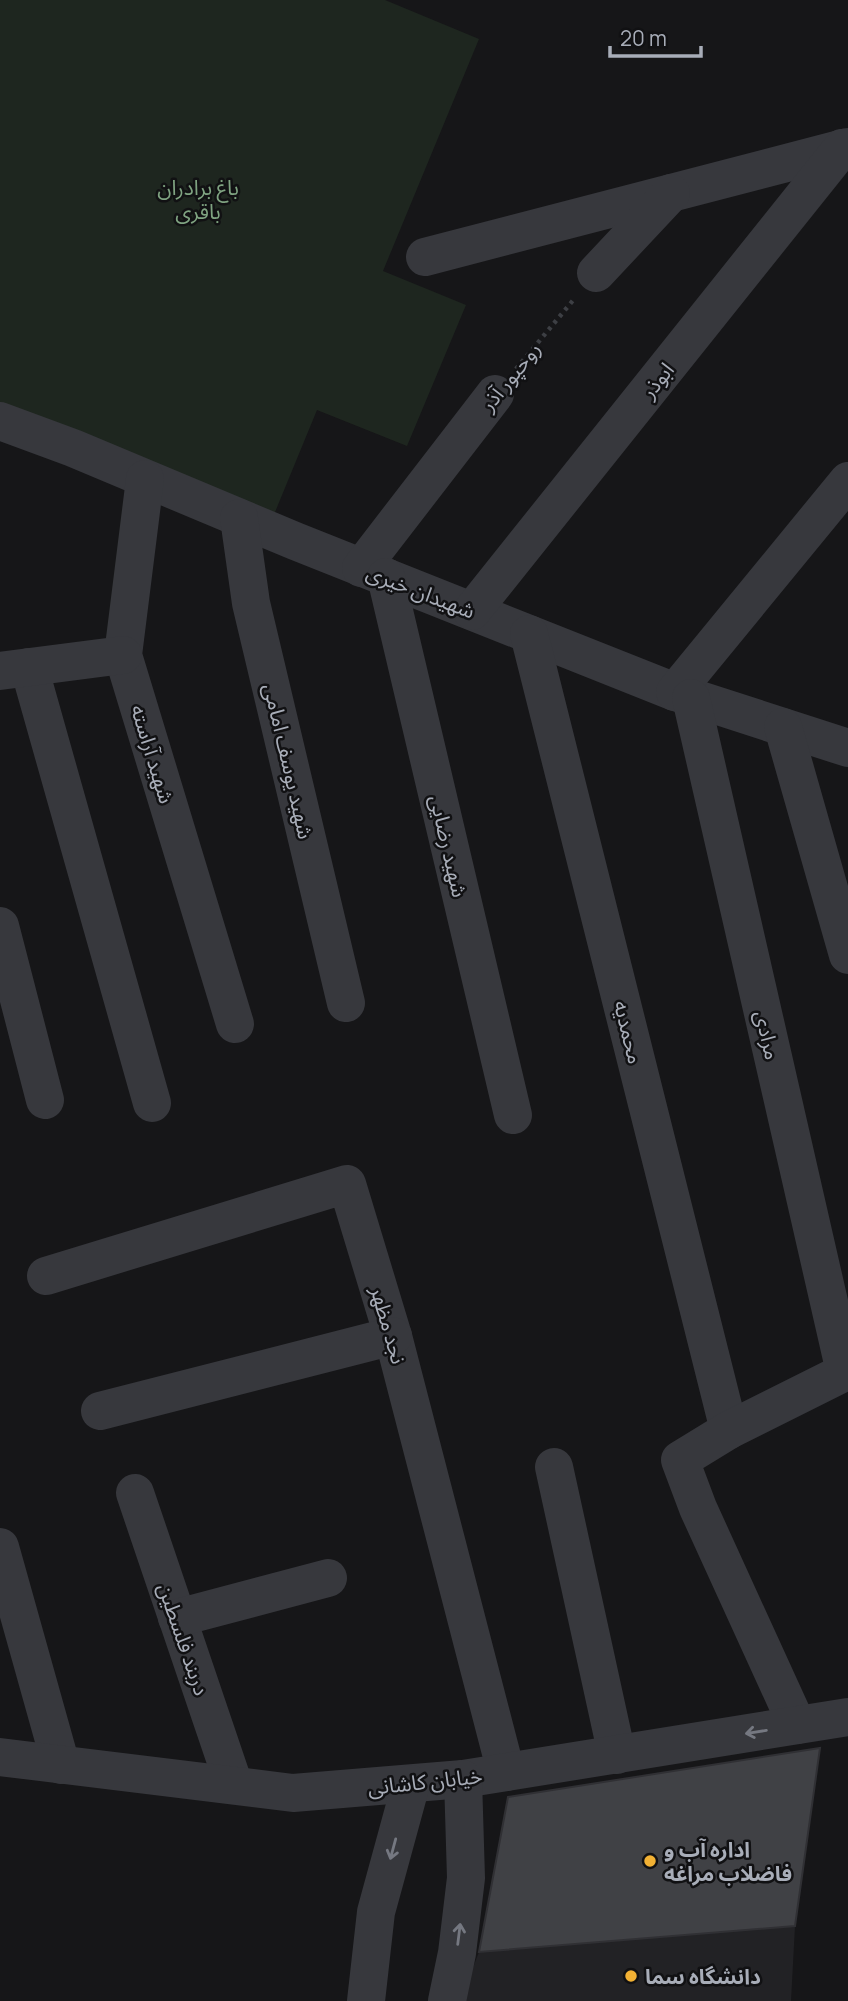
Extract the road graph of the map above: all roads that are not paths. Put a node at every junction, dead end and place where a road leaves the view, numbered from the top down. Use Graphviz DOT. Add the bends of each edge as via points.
graph roads {
  1 [pos="845,148"];
  2 [pos="671,193"];
  3 [pos="425,257"];
  4 [pos="596,273"];
  5 [pos="495,394"];
  6 [pos="0,421"];
  7 [pos="145,479"];
  8 [pos="848,481"];
  9 [pos="239,518"];
  10 [pos="374,573"];
  11 [pos="471,611"];
  12 [pos="529,634"];
  13 [pos="122,655"];
  14 [pos="14,669"];
  15 [pos="683,695"];
  16 [pos="783,727"];
  17 [pos="848,748"];
  18 [pos="0,926"];
  19 [pos="848,956"];
  20 [pos="346,1003"];
  21 [pos="235,1024"];
  22 [pos="45,1100"];
  23 [pos="152,1103"];
  24 [pos="513,1115"];
  25 [pos="46,1276"];
  26 [pos="393,1336"];
  27 [pos="100,1411"];
  28 [pos="729,1430"];
  29 [pos="554,1467"];
  30 [pos="135,1493"];
  31 [pos="0,1547"];
  32 [pos="328,1578"];
  33 [pos="177,1618"];
  34 [pos="848,1717"];
  35 [pos="797,1725"];
  36 [pos="617,1755"];
  37 [pos="0,1757"];
  38 [pos="61,1765"];
  39 [pos="506,1772"];
  40 [pos="463,1779"];
  41 [pos="411,1784"];
  42 [pos="233,1785"];
  43 [pos="366,2001"];
  44 [pos="447,2001"];
  1 -- 2 [label="street"];
  1 -- 11 [label="street, ابوذر"];
  2 -- 3 [label="street"];
  2 -- 4 [label="street"];
  5 -- 10 [label="street, روحپور آذر"];
  6 -- 7 [label="street, شهیدان خیری"];
  7 -- 9 [label="street, شهیدان خیری"];
  7 -- 13 [label="street, شهید آراسته"];
  8 -- 15 [label="street"];
  9 -- 10 [label="street, شهیدان خیری"];
  9 -- 20 [label="street, شهید یوسف امامی" via="251,603"];
  10 -- 11 [label="street, شهیدان خیری"];
  10 -- 24 [label="street, شهید رضایی"];
  11 -- 12 [label="street, شهیدان خیری"];
  12 -- 15 [label="street, شهیدان خیری"];
  12 -- 28 [label="street, محمدیه"];
  13 -- 14 [label="street"];
  13 -- 21 [label="street, شهید آراسته"];
  14 -- 23 [label="street"];
  15 -- 16 [label="street, شهیدان خیری"];
  15 -- 28 [label="street, مرادی" via="845,1372"];
  16 -- 17 [label="street, شهیدان خیری"];
  16 -- 19 [label="street"];
  18 -- 22 [label="street"];
  25 -- 26 [label="street, نجد مظهر" via="346,1184"];
  26 -- 27 [label="street"];
  26 -- 39 [label="street, نجد مظهر"];
  28 -- 35 [label="street" via="680,1460"];
  29 -- 36 [label="street"];
  30 -- 33 [label="street, دربند فلسطین"];
  31 -- 38 [label="street"];
  32 -- 33 [label="street"];
  33 -- 42 [label="street, دربند فلسطین"];
  34 -- 35 [label="street, خیابان کاشانی"];
  35 -- 36 [label="street, خیابان کاشانی, one-way"];
  36 -- 39 [label="street, خیابان کاشانی"];
  37 -- 38 [label="street, خیابان کاشانی"];
  38 -- 42 [label="street, خیابان کاشانی"];
  39 -- 40 [label="street, خیابان کاشانی"];
  40 -- 41 [label="street, خیابان کاشانی"];
  44 -- 40 [label="street, one-way" via="466,1878"];
  41 -- 42 [label="street, خیابان کاشانی" via="293,1793"];
  41 -- 43 [label="street, one-way" via="376,1912"];
}
